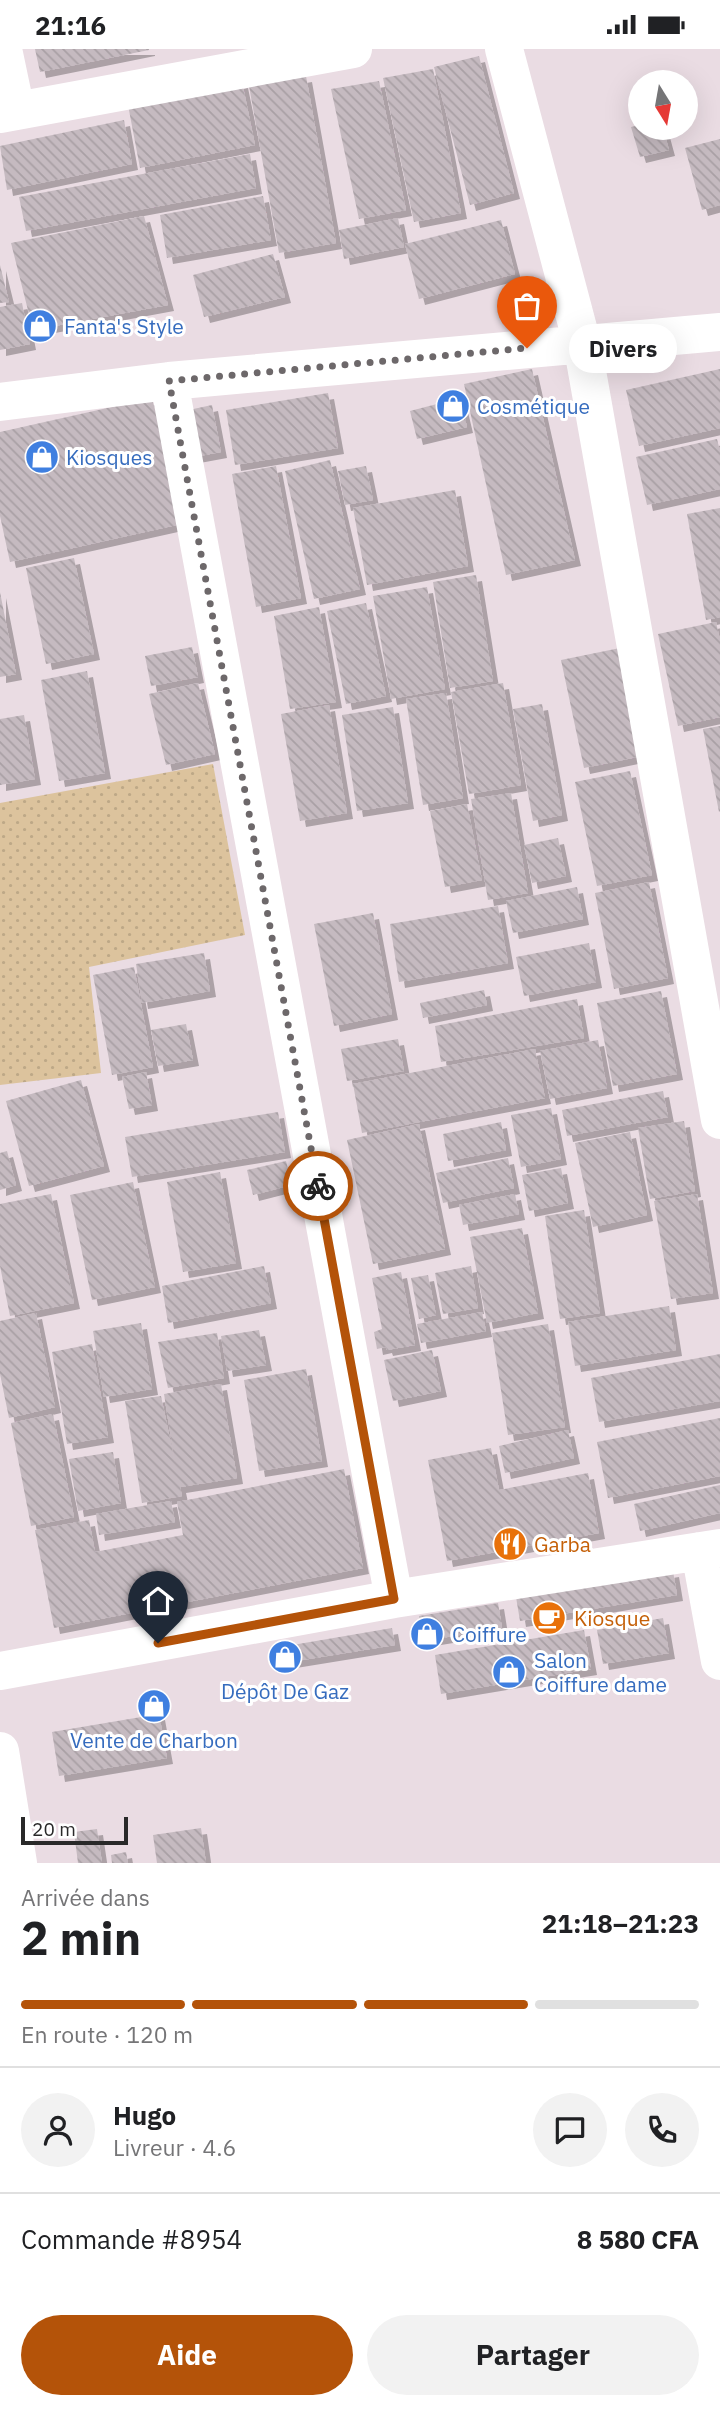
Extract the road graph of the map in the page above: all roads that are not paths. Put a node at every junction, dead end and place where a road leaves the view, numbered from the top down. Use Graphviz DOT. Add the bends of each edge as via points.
graph roads {
  1 [pos="3,49"];
  2 [pos="353,49"];
  3 [pos="504,49"];
  4 [pos="8,112"];
  5 [pos="720,332"];
  6 [pos="582,343"];
  7 [pos="169,381"];
  8 [pos="0,402"];
  9 [pos="720,1120"];
  10 [pos="710,1550"];
  11 [pos="394,1599"];
  12 [pos="720,1661"];
  13 [pos="0,1671"];
  14 [pos="0,1751"];
  15 [pos="5,1815"];
  16 [pos="18,1863"];
  1 -- 4 [label="street"];
  2 -- 4 [label="street"];
  3 -- 6 [label="street"];
  5 -- 6 [label="street"];
  6 -- 7 [label="street"];
  6 -- 9 [label="street"];
  7 -- 8 [label="street"];
  7 -- 11 [label="street"];
  10 -- 11 [label="street"];
  10 -- 12 [label="street"];
  11 -- 13 [label="street"];
  14 -- 15 [label="street"];
  15 -- 16 [label="street"];
}
